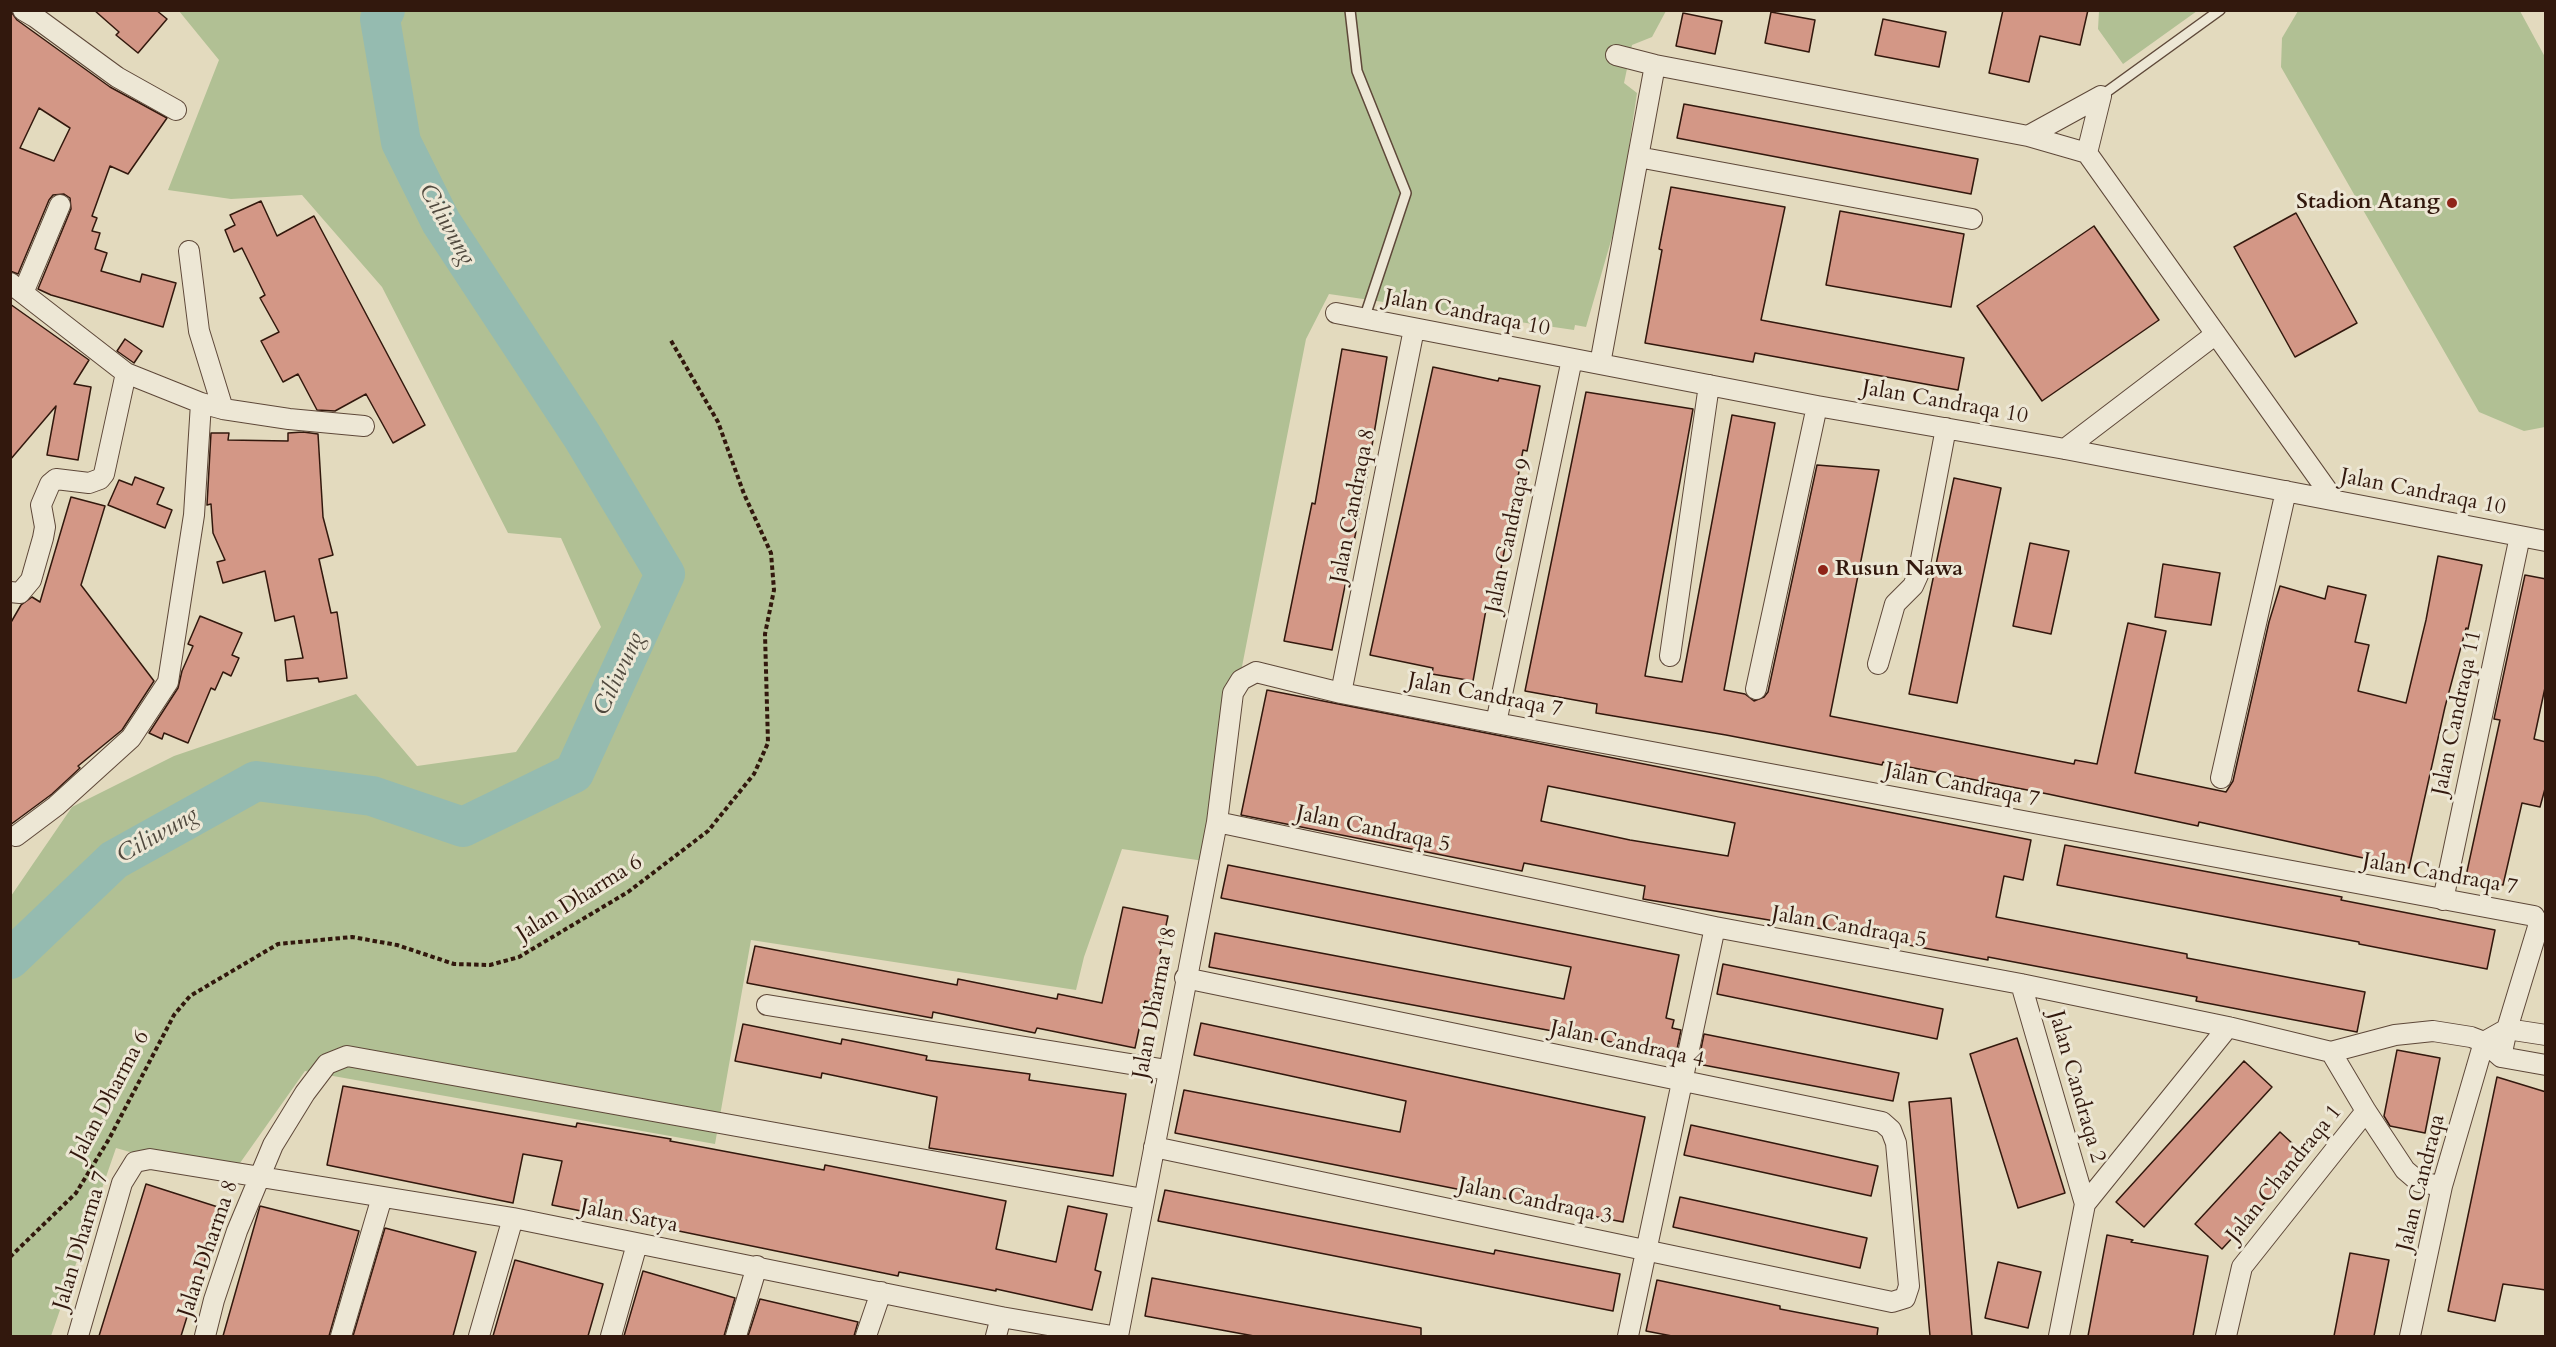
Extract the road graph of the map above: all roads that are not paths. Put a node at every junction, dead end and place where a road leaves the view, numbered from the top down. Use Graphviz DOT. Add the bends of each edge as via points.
graph roads {
  1 [pos="23,10"];
  2 [pos="1350,10"];
  3 [pos="2220,10"];
  4 [pos="1616,55"];
  5 [pos="1655,66"];
  6 [pos="2101,96"];
  7 [pos="176,110"];
  8 [pos="2028,136"];
  9 [pos="2087,153"];
  10 [pos="1638,157"];
  11 [pos="60,205"];
  12 [pos="1972,219"];
  13 [pos="189,251"];
  14 [pos="17,288"];
  15 [pos="1336,313"];
  16 [pos="1364,319"];
  17 [pos="1414,329"];
  18 [pos="2216,334"];
  19 [pos="1572,359"];
  20 [pos="1600,364"];
  21 [pos="126,373"];
  22 [pos="1709,385"];
  23 [pos="201,403"];
  24 [pos="1817,406"];
  25 [pos="223,409"];
  26 [pos="364,426"];
  27 [pos="1946,428"];
  28 [pos="2065,448"];
  29 [pos="2286,491"];
  30 [pos="2334,500"];
  31 [pos="2520,536"];
  32 [pos="2546,541"];
  33 [pos="10,592"];
  34 [pos="1670,656"];
  35 [pos="1878,664"];
  36 [pos="1241,680"];
  37 [pos="1756,689"];
  38 [pos="1341,693"];
  39 [pos="1496,723"];
  40 [pos="2221,778"];
  41 [pos="1217,822"];
  42 [pos="15,836"];
  43 [pos="2444,900"];
  44 [pos="1715,927"];
  45 [pos="1185,978"];
  46 [pos="2021,984"];
  47 [pos="767,1005"];
  48 [pos="2228,1027"];
  49 [pos="2507,1029"];
  50 [pos="2546,1035"];
  51 [pos="2478,1040"];
  52 [pos="2331,1052"];
  53 [pos="2501,1057"];
  54 [pos="2546,1065"];
  55 [pos="1167,1070"];
  56 [pos="1684,1081"];
  57 [pos="2366,1111"];
  58 [pos="1154,1147"];
  59 [pos="135,1162"];
  60 [pos="260,1177"];
  61 [pos="2442,1186"];
  62 [pos="382,1197"];
  63 [pos="1143,1199"];
  64 [pos="2085,1204"];
  65 [pos="513,1218"];
  66 [pos="637,1244"];
  67 [pos="1647,1251"];
  68 [pos="757,1266"];
  69 [pos="881,1292"];
  70 [pos="1905,1298"];
  71 [pos="1001,1317"];
  72 [pos="78,1336"];
  73 [pos="205,1336"];
  74 [pos="341,1336"];
  75 [pos="479,1336"];
  76 [pos="611,1336"];
  77 [pos="736,1336"];
  78 [pos="866,1336"];
  79 [pos="996,1336"];
  80 [pos="1112,1336"];
  81 [pos="1118,1336"];
  82 [pos="1628,1336"];
  83 [pos="2059,1336"];
  84 [pos="2226,1336"];
  85 [pos="2410,1336"];
  1 -- 7 [label="street" via="117,77"];
  2 -- 16 [label="lane" via="1357,71 1406,193"];
  3 -- 6 [label="lane"];
  4 -- 5 [label="street"];
  5 -- 8 [label="street"];
  5 -- 10 [label="street"];
  6 -- 8 [label="street"];
  6 -- 9 [label="street"];
  8 -- 9 [label="street"];
  9 -- 18 [label="street"];
  10 -- 12 [label="street"];
  10 -- 20 [label="street"];
  11 -- 14 [label="street"];
  13 -- 25 [label="street" via="199,331"];
  14 -- 21 [label="street"];
  15 -- 16 [label="street, Jalan Candraqa 10"];
  16 -- 17 [label="street, Jalan Candraqa 10"];
  17 -- 19 [label="street, Jalan Candraqa 10"];
  17 -- 38 [label="street, Jalan Candraqa 8"];
  18 -- 28 [label="street"];
  18 -- 30 [label="street"];
  19 -- 20 [label="street, Jalan Candraqa 10"];
  19 -- 39 [label="street, Jalan Candraqa 9"];
  20 -- 22 [label="street, Jalan Candraqa 10"];
  21 -- 23 [label="street"];
  21 -- 33 [label="street" via="104,474 95,482 56,479 50,484 41,505 45,527 31,580 20,592"];
  22 -- 24 [label="street, Jalan Candraqa 10"];
  22 -- 34 [label="street"];
  23 -- 25 [label="street"];
  23 -- 42 [label="street" via="194,515 168,682 130,738 56,806"];
  24 -- 27 [label="street, Jalan Candraqa 10"];
  24 -- 37 [label="street"];
  25 -- 26 [label="street"];
  27 -- 28 [label="street, Jalan Candraqa 10"];
  27 -- 35 [label="street" via="1918,575 1895,604"];
  28 -- 29 [label="street, Jalan Candraqa 10"];
  29 -- 30 [label="street, Jalan Candraqa 10"];
  29 -- 40 [label="street"];
  30 -- 31 [label="street, Jalan Candraqa 10"];
  31 -- 32 [label="street, Jalan Candraqa 10"];
  31 -- 43 [label="street, Jalan Candraqa 11"];
  36 -- 38 [label="street, Jalan Candraqa 7" via="1256,672"];
  36 -- 41 [label="street, Jalan Dharma 18" via="1233,693"];
  38 -- 39 [label="street, Jalan Candraqa 7"];
  39 -- 43 [label="street, Jalan Candraqa 7"];
  41 -- 44 [label="street, Jalan Candraqa 5"];
  41 -- 45 [label="street, Jalan Dharma 18"];
  43 -- 49 [label="street, Jalan Candraqa 7" via="2534,916 2538,923"];
  44 -- 46 [label="street, Jalan Candraqa 5"];
  44 -- 56 [label="street"];
  45 -- 55 [label="street, Jalan Dharma 18"];
  45 -- 56 [label="street, Jalan Candraqa 4"];
  46 -- 48 [label="street, Jalan Candraqa 5"];
  46 -- 64 [label="street, Jalan Candraqa 2"];
  47 -- 55 [label="street"];
  48 -- 52 [label="street, Jalan Candraqa 5"];
  48 -- 64 [label="street, Jalan Candraqa 2"];
  49 -- 50 [label="street"];
  49 -- 51 [label="street"];
  49 -- 53 [label="street, Jalan Candraqa 7"];
  51 -- 52 [label="street, Jalan Candraqa 5" via="2433,1031 2412,1032"];
  51 -- 53 [label="street"];
  51 -- 61 [label="street, Jalan Candraqa"];
  52 -- 57 [label="street"];
  53 -- 54 [label="street"];
  55 -- 58 [label="street, Jalan Dharma 18"];
  56 -- 67 [label="street"];
  56 -- 70 [label="street, Jalan Candraqa 4" via="1882,1122 1891,1130 1896,1143 1909,1286"];
  57 -- 61 [label="street" via="2409,1176 2424,1184"];
  57 -- 84 [label="street, Jalan Chandraqa 1" via="2242,1267"];
  58 -- 63 [label="street, Jalan Dharma 18"];
  58 -- 67 [label="street, Jalan Candraqa 3"];
  59 -- 60 [label="street, Jalan Satya" via="150,1159"];
  59 -- 72 [label="street, Jalan Dharma 7" via="122,1183"];
  60 -- 62 [label="street, Jalan Satya"];
  60 -- 63 [label="street, Jalan Dharma 8" via="273,1145 305,1093 327,1064 347,1056"];
  60 -- 73 [label="street, Jalan Dharma 8" via="234,1240"];
  61 -- 85 [label="street, Jalan Candraqa"];
  62 -- 65 [label="street, Jalan Satya"];
  62 -- 74 [label="street"];
  63 -- 81 [label="street, Jalan Dharma 18"];
  64 -- 83 [label="street, Jalan Candraqa 2"];
  65 -- 66 [label="street, Jalan Satya"];
  65 -- 75 [label="street"];
  66 -- 68 [label="street, Jalan Satya"];
  66 -- 76 [label="street"];
  67 -- 70 [label="street, Jalan Candraqa 3" via="1892,1302"];
  67 -- 82 [label="street"];
  68 -- 69 [label="street, Jalan Satya"];
  68 -- 77 [label="street"];
  69 -- 71 [label="street, Jalan Satya"];
  69 -- 78 [label="street"];
  71 -- 79 [label="street"];
  71 -- 80 [label="street, Jalan Satya"];
}
